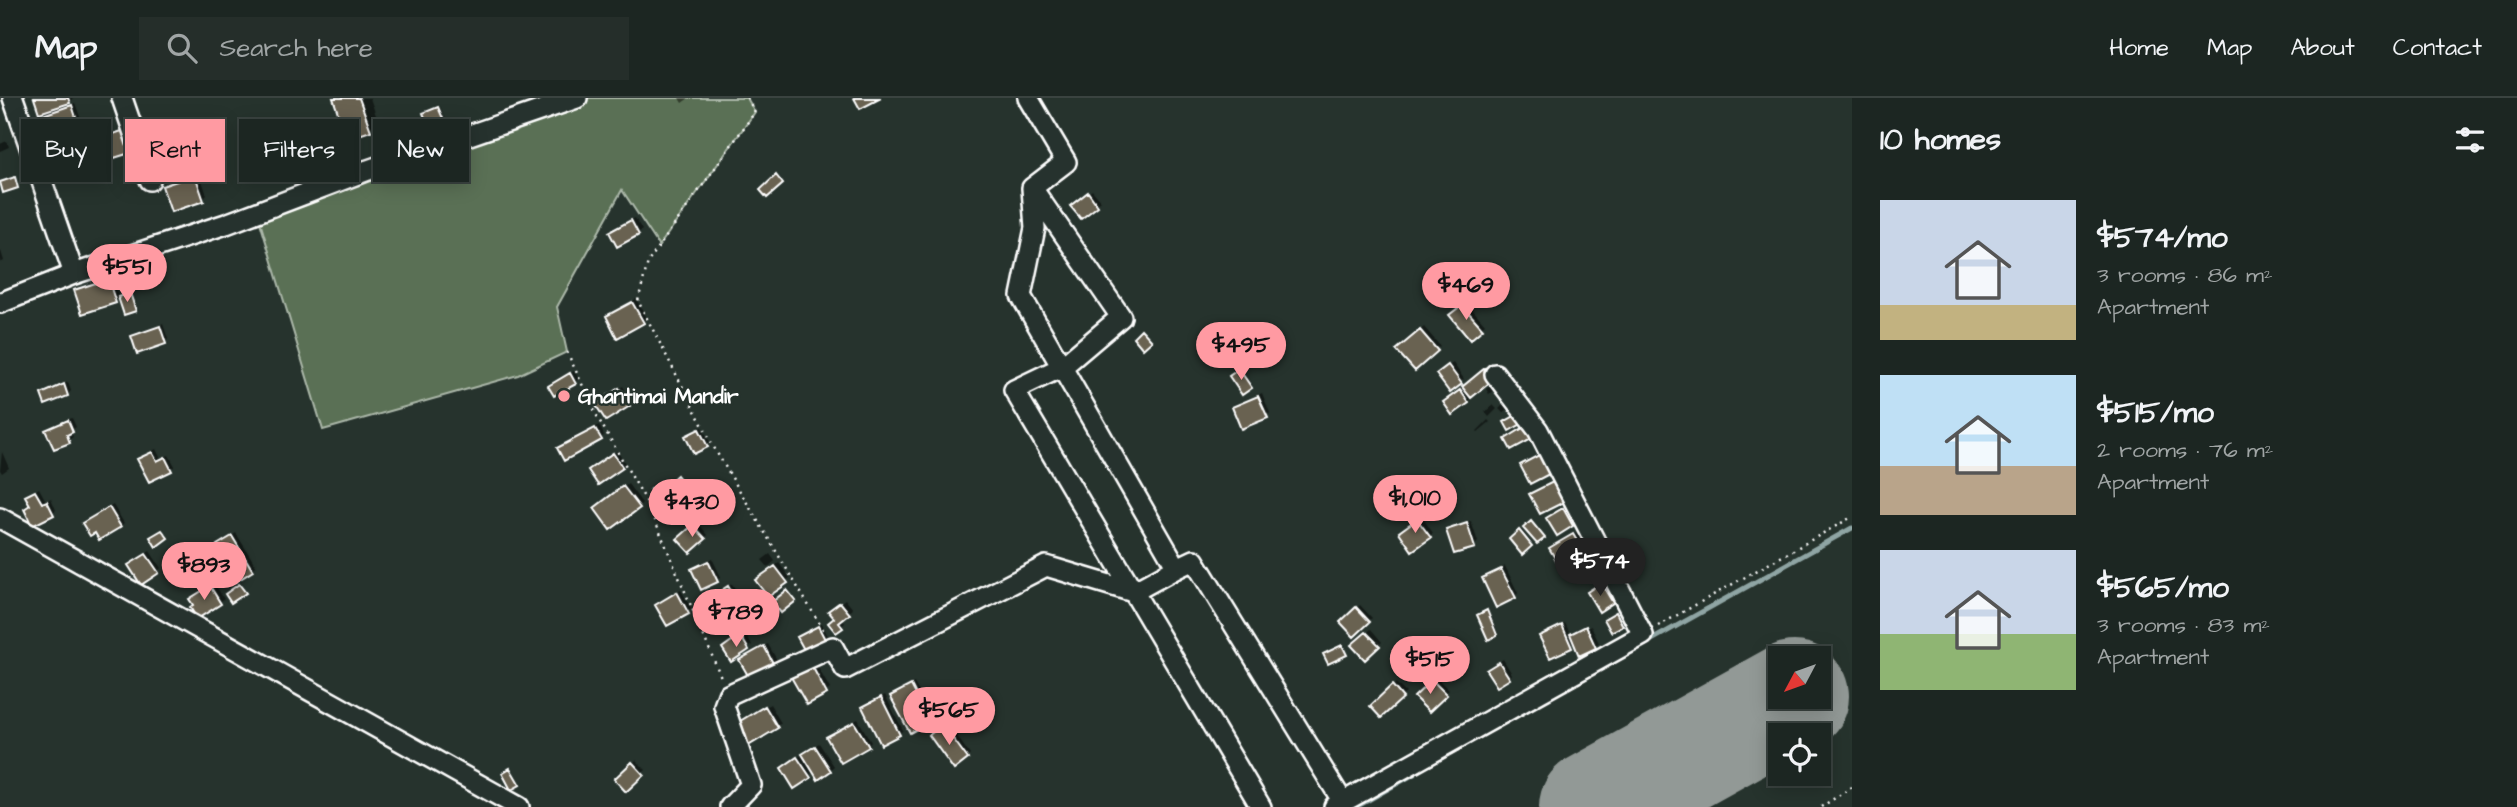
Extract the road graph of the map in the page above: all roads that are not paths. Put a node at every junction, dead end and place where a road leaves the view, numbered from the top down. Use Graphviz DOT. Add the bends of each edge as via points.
graph roads {
  1 [pos="13,98"];
  2 [pos="122,98"];
  3 [pos="577,98"];
  4 [pos="1028,98"];
  5 [pos="129,119"];
  6 [pos="1032,188"];
  7 [pos="74,274"];
  8 [pos="0,303"];
  9 [pos="1062,367"];
  10 [pos="1496,374"];
  11 [pos="0,518"];
  12 [pos="1177,568"];
  13 [pos="1133,592"];
  14 [pos="1338,804"];
  15 [pos="519,807"];
  16 [pos="730,807"];
  17 [pos="1261,807"];
  1 -- 7 [label="street"];
  2 -- 5 [label="street"];
  3 -- 7 [label="street"];
  4 -- 6 [label="street" via="1066,162"];
  6 -- 9 [label="street" via="1035,228 1021,296"];
  6 -- 9 [label="street" via="1121,317"];
  7 -- 8 [label="street"];
  9 -- 12 [label="street"];
  9 -- 13 [label="street" via="1014,390"];
  10 -- 14 [label="street" via="1538,430 1643,635"];
  11 -- 15 [label="street"];
  12 -- 13 [label="street"];
  12 -- 14 [label="street" via="1194,560"];
  13 -- 16 [label="street" via="1046,566 845,669 833,647 728,695 724,706 751,785"];
  13 -- 17 [label="street"];
}
